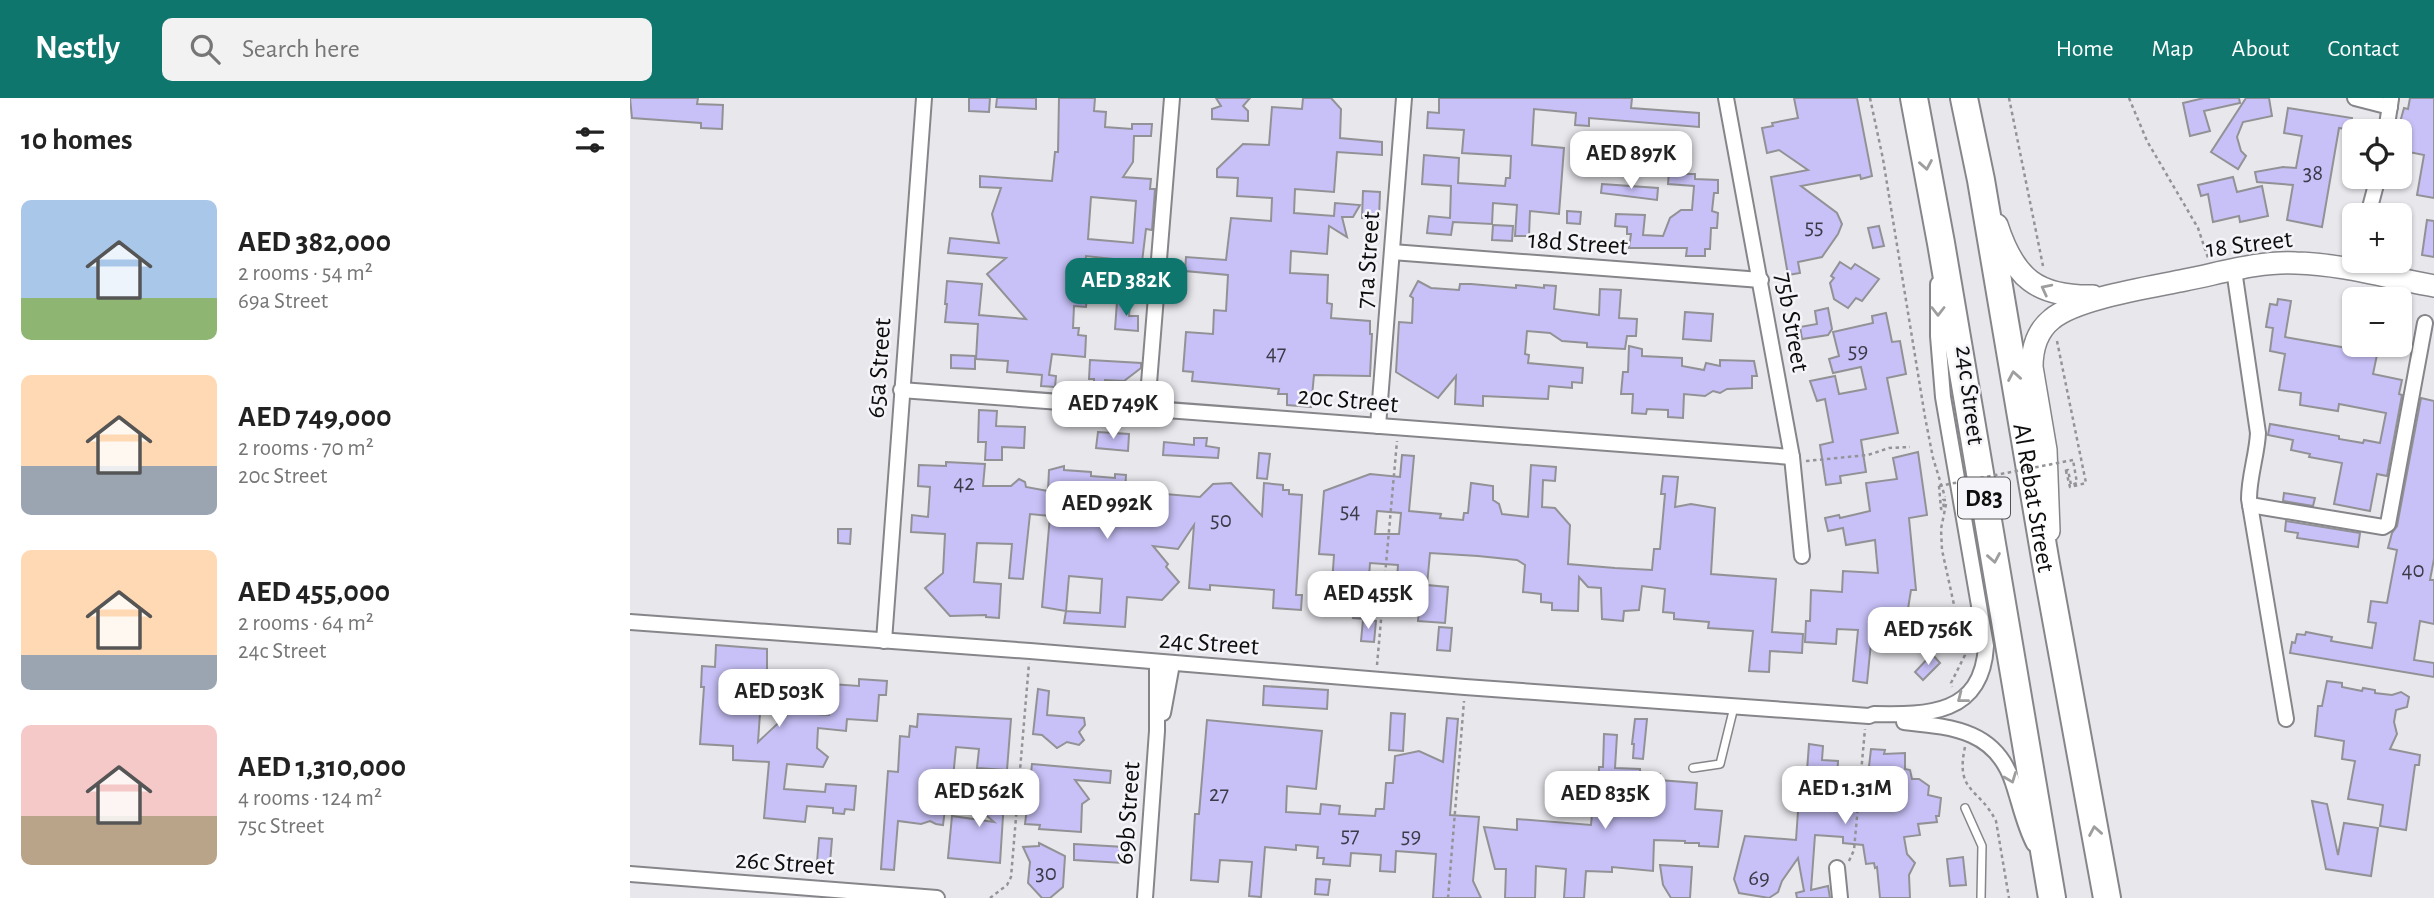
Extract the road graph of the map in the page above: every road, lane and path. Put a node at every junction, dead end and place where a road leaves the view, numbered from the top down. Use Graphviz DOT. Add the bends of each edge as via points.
graph roads {
  1 [pos="924,98"];
  2 [pos="1172,98"];
  3 [pos="1404,98"];
  4 [pos="1726,98"];
  5 [pos="1870,98"];
  6 [pos="1914,98"];
  7 [pos="1964,98"];
  8 [pos="2129,98"];
  9 [pos="2354,98"];
  10 [pos="2391,103"];
  11 [pos="1981,180"];
  12 [pos="2376,189"];
  13 [pos="2374,199"];
  14 [pos="2372,203"];
  15 [pos="2374,203"];
  16 [pos="1941,243"];
  17 [pos="1392,252"];
  18 [pos="2342,266"];
  19 [pos="2234,270"];
  20 [pos="2384,273"];
  21 [pos="2211,275"];
  22 [pos="1761,280"];
  23 [pos="2434,286"];
  24 [pos="2112,295"];
  25 [pos="2425,323"];
  26 [pos="901,390"];
  27 [pos="1147,408"];
  28 [pos="1378,426"];
  29 [pos="1398,428"];
  30 [pos="1910,446"];
  31 [pos="1792,460"];
  32 [pos="2068,470"];
  33 [pos="1946,500"];
  34 [pos="2250,505"];
  35 [pos="1802,556"];
  36 [pos="2046,564"];
  37 [pos="630,622"];
  38 [pos="884,641"];
  39 [pos="1030,651"];
  40 [pos="1165,663"];
  41 [pos="1376,679"];
  42 [pos="1465,687"];
  43 [pos="1963,699"];
  44 [pos="1734,706"];
  45 [pos="1868,715"];
  46 [pos="2286,719"];
  47 [pos="1968,733"];
  48 [pos="1693,768"];
  49 [pos="1965,808"];
  50 [pos="2045,860"];
  51 [pos="1837,871"];
  52 [pos="630,874"];
  53 [pos="844,894"];
  54 [pos="937,898"];
  55 [pos="990,898"];
  56 [pos="1145,898"];
  57 [pos="1448,898"];
  58 [pos="1840,898"];
  59 [pos="1980,898"];
  60 [pos="2009,898"];
  61 [pos="2052,898"];
  62 [pos="2107,898"];
  1 -- 26 [label="street, 65a Street"];
  2 -- 27 [label="street"];
  3 -- 17 [label="street, 71a Street"];
  4 -- 22 [label="street, 75b Street"];
  5 -- 33 [label="path" via="1925,417"];
  6 -- 16 [label="highway, Al Rebat Street / D83, one-way"];
  7 -- 11 [label="highway, Al Rebat Street / D83"];
  8 -- 21 [label="path" via="2147,141 2202,237"];
  9 -- 10 [label="street"];
  24 -- 11 [label="street, 18 Street, one-way" via="2055,294 2021,272 2006,250"];
  36 -- 11 [label="highway, Al Rebat Street / D83, one-way"];
  12 -- 13 [label="street"];
  13 -- 14 [label="street"];
  13 -- 15 [label="street"];
  16 -- 43 [label="street, 24c Street, one-way" via="1938,305 1943,397 1986,646 1981,675"];
  16 -- 50 [label="highway, Al Rebat Street / D83, one-way"];
  17 -- 22 [label="street, 18d Street"];
  17 -- 28 [label="street, 71a Street"];
  18 -- 19 [label="street, 18 Street" via="2295,263"];
  19 -- 21 [label="street, 18 Street"];
  19 -- 34 [label="street" via="2258,433"];
  20 -- 23 [label="street, 18 Street"];
  21 -- 24 [label="street, 18 Street"];
  22 -- 31 [label="street, 75b Street"];
  24 -- 36 [label="street, 18 Street" via="2061,312 2045,326 2034,345 2032,366 2048,469"];
  25 -- 34 [label="street" via="2388,524 2383,527"];
  26 -- 27 [label="street, 20c Street"];
  26 -- 38 [label="street, 65a Street"];
  27 -- 28 [label="street, 20c Street"];
  28 -- 29 [label="street, 20c Street"];
  29 -- 31 [label="street, 20c Street"];
  29 -- 41 [label="path"];
  30 -- 31 [label="path"];
  31 -- 35 [label="street, 75b Street"];
  32 -- 33 [label="path, bridge" via="2071,485 2077,483 2073,460 1939,486 1941,509"];
  33 -- 43 [label="path" via="1942,550 1965,655 1951,683"];
  34 -- 46 [label="street"];
  62 -- 36 [label="highway, Al Rebat Street / D83, one-way"];
  37 -- 38 [label="street, 24c Street"];
  38 -- 39 [label="street, 24c Street"];
  39 -- 40 [label="street, 24c Street"];
  39 -- 55 [label="path" via="1011,877"];
  40 -- 41 [label="street, 24c Street"];
  40 -- 56 [label="street, 69b Street"];
  41 -- 42 [label="street, 24c Street"];
  42 -- 44 [label="street, 24c Street"];
  42 -- 57 [label="path"];
  43 -- 45 [label="street, 24c Street" via="1922,715"];
  44 -- 45 [label="street, 24c Street"];
  44 -- 48 [label="lane" via="1720,764"];
  45 -- 47 [label="street, 24c Street"];
  45 -- 51 [label="path" via="1854,850"];
  47 -- 50 [label="street, 24c Street, one-way" via="2002,760 2026,827"];
  47 -- 60 [label="path" via="1961,772 1996,821"];
  49 -- 59 [label="lane" via="1982,846"];
  50 -- 61 [label="highway, Al Rebat Street / D83"];
  51 -- 58 [label="street"];
  52 -- 53 [label="street, 26c Street"];
  53 -- 54 [label="street, 26c Street"];
}
